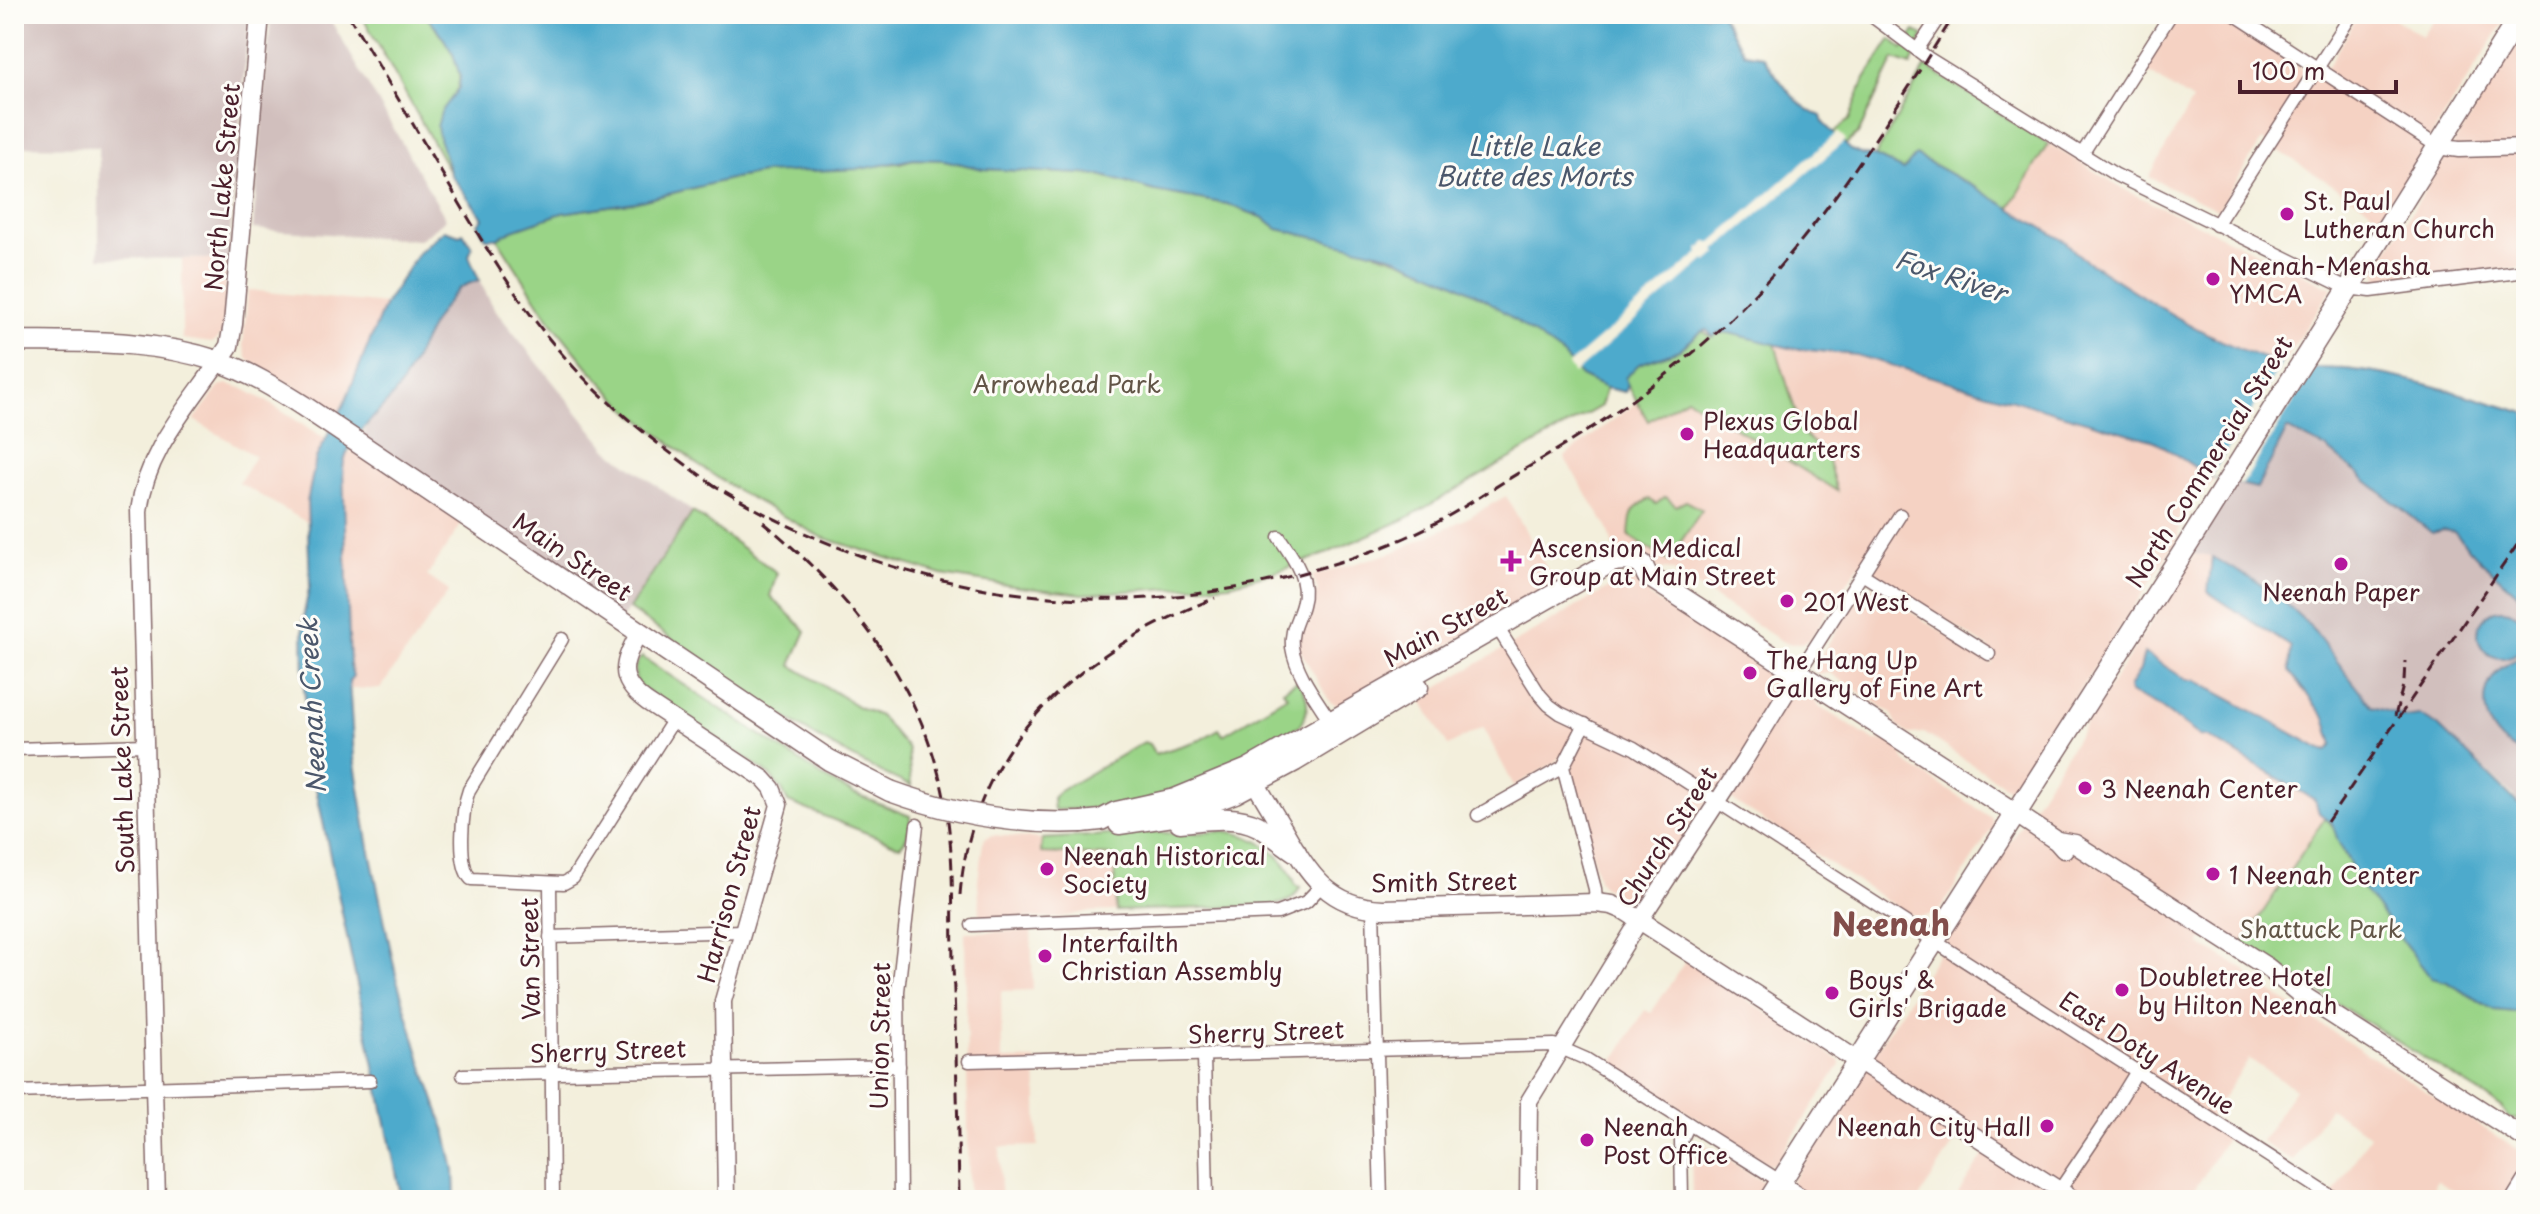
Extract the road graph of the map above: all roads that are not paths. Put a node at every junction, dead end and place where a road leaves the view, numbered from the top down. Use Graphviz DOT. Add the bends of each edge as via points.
graph roads {
  1 [pos="260,14"];
  2 [pos="1869,14"];
  3 [pos="1941,14"];
  4 [pos="2171,14"];
  5 [pos="2234,14"];
  6 [pos="2352,14"];
  7 [pos="2521,14"];
  8 [pos="1917,50"];
  9 [pos="2317,68"];
  10 [pos="2437,146"];
  11 [pos="2526,147"];
  12 [pos="2082,154"];
  13 [pos="2216,225"];
  14 [pos="2526,271"];
  15 [pos="2347,288"];
  16 [pos="14,341"];
  17 [pos="219,361"];
  18 [pos="1900,515"];
  19 [pos="1279,537"];
  20 [pos="1862,574"];
  21 [pos="639,632"];
  22 [pos="1499,632"];
  23 [pos="562,639"];
  24 [pos="1989,654"];
  25 [pos="1799,672"];
  26 [pos="674,719"];
  27 [pos="1585,724"];
  28 [pos="1334,728"];
  29 [pos="145,745"];
  30 [pos="14,749"];
  31 [pos="1563,767"];
  32 [pos="1252,776"];
  33 [pos="1718,801"];
  34 [pos="2015,813"];
  35 [pos="1478,815"];
  36 [pos="1156,820"];
  37 [pos="1091,821"];
  38 [pos="917,825"];
  39 [pos="1296,852"];
  40 [pos="550,883"];
  41 [pos="1321,886"];
  42 [pos="1596,903"];
  43 [pos="1373,908"];
  44 [pos="1640,921"];
  45 [pos="972,925"];
  46 [pos="742,931"];
  47 [pos="550,937"];
  48 [pos="1935,940"];
  49 [pos="1563,1048"];
  50 [pos="1377,1050"];
  51 [pos="1204,1055"];
  52 [pos="969,1061"];
  53 [pos="1858,1061"];
  54 [pos="899,1066"];
  55 [pos="724,1069"];
  56 [pos="2137,1071"];
  57 [pos="552,1073"];
  58 [pos="463,1075"];
  59 [pos="370,1081"];
  60 [pos="153,1087"];
  61 [pos="14,1092"];
  62 [pos="2498,1121"];
  63 [pos="1689,1124"];
  64 [pos="2526,1125"];
  65 [pos="2526,1139"];
  66 [pos="1781,1181"];
  67 [pos="2526,1182"];
  68 [pos="2057,1195"];
  69 [pos="157,1200"];
  70 [pos="553,1200"];
  71 [pos="726,1200"];
  72 [pos="900,1200"];
  73 [pos="1207,1200"];
  74 [pos="1381,1200"];
  75 [pos="1528,1200"];
  76 [pos="1682,1200"];
  77 [pos="1769,1200"];
  78 [pos="1810,1200"];
  79 [pos="2075,1200"];
  80 [pos="2337,1200"];
  81 [pos="2515,1200"];
  1 -- 17 [label="main road, North Lake Street" via="233,324 229,346"];
  2 -- 8 [label="street"];
  3 -- 8 [label="street"];
  4 -- 12 [label="street"];
  5 -- 9 [label="street"];
  6 -- 9 [label="street"];
  7 -- 10 [label="main road, North Commercial Street"];
  8 -- 12 [label="street"];
  9 -- 10 [label="street"];
  9 -- 13 [label="street"];
  10 -- 11 [label="street"];
  10 -- 15 [label="main road, North Commercial Street"];
  12 -- 13 [label="street"];
  13 -- 15 [label="street"];
  14 -- 15 [label="street" via="2371,291"];
  15 -- 34 [label="main road, North Commercial Street"];
  16 -- 17 [label="main road, Main Street" via="141,345"];
  17 -- 21 [label="main road, Main Street" via="327,422"];
  17 -- 29 [label="street, South Lake Street" via="157,451 141,495"];
  18 -- 20 [label="street, Church Street"];
  19 -- 28 [label="street" via="1299,567 1303,588 1292,632 1295,658"];
  20 -- 24 [label="street"];
  20 -- 25 [label="street, Church Street"];
  21 -- 26 [label="street, Harrison Street" via="625,662 627,682"];
  21 -- 37 [label="main road, Main Street, bridge" via="829,760 890,791 988,818"];
  22 -- 25 [label="main road, Main Street" via="1611,562 1623,560 1642,564 1647,575"];
  22 -- 27 [label="street, East Doty Avenue" via="1549,705"];
  22 -- 28 [label="main road, Main Street"];
  23 -- 40 [label="street" via="469,790 463,824 465,870 473,880"];
  25 -- 33 [label="street, Church Street"];
  25 -- 34 [label="main road"];
  26 -- 40 [label="street, Van Street" via="573,878"];
  26 -- 46 [label="street, Harrison Street" via="764,779 777,797 778,812"];
  27 -- 31 [label="street"];
  27 -- 33 [label="street, East Doty Avenue" via="1626,743"];
  28 -- 32 [label="main road, Main Street"];
  29 -- 30 [label="street"];
  29 -- 60 [label="street, South Lake Street"];
  31 -- 35 [label="street"];
  31 -- 42 [label="street"];
  32 -- 36 [label="main road, Main Street" via="1210,804"];
  32 -- 37 [label="main road, Main Street"];
  32 -- 39 [label="main road"];
  33 -- 44 [label="street, Church Street"];
  33 -- 48 [label="street, East Doty Avenue"];
  34 -- 48 [label="main road, North Commercial Street"];
  34 -- 62 [label="main road" via="2255,973 2299,993"];
  36 -- 37 [label="main road, Main Street"];
  36 -- 39 [label="main road" via="1241,820"];
  38 -- 54 [label="street, Union Street" via="898,991"];
  39 -- 41 [label="main road"];
  40 -- 47 [label="street, Van Street"];
  41 -- 43 [label="main road, Smith Street" via="1344,901"];
  41 -- 45 [label="street" via="1306,902 1278,913"];
  42 -- 43 [label="main road, Smith Street"];
  42 -- 44 [label="main road" via="1618,906"];
  43 -- 50 [label="street"];
  44 -- 49 [label="street, Church Street"];
  44 -- 53 [label="main road"];
  46 -- 47 [label="street"];
  46 -- 55 [label="street, Harrison Street" via="723,1001"];
  47 -- 57 [label="street, Van Street"];
  48 -- 53 [label="main road, North Commercial Street"];
  48 -- 56 [label="street, East Doty Avenue"];
  49 -- 50 [label="street, Sherry Street" via="1546,1044"];
  49 -- 63 [label="street"];
  49 -- 75 [label="street, Church Street" via="1527,1106"];
  50 -- 51 [label="street, Sherry Street"];
  50 -- 74 [label="street"];
  51 -- 52 [label="street, Sherry Street"];
  51 -- 73 [label="street"];
  53 -- 66 [label="main road, North Commercial Street"];
  53 -- 68 [label="street"];
  54 -- 55 [label="street, Sherry Street"];
  54 -- 72 [label="street, Union Street"];
  55 -- 57 [label="street, Sherry Street"];
  55 -- 71 [label="street, Harrison Street"];
  56 -- 68 [label="street"];
  56 -- 80 [label="street, East Doty Avenue"];
  57 -- 58 [label="street, Sherry Street"];
  57 -- 70 [label="street, Van Street"];
  59 -- 60 [label="street"];
  60 -- 61 [label="street"];
  60 -- 69 [label="street, South Lake Street"];
  62 -- 64 [label="main road"];
  62 -- 65 [label="main road"];
  63 -- 66 [label="street"];
  63 -- 76 [label="street" via="1681,1141"];
  66 -- 77 [label="main road, North Commercial Street"];
  66 -- 78 [label="street"];
  67 -- 81 [label="main road"];
  68 -- 79 [label="street"];
}
